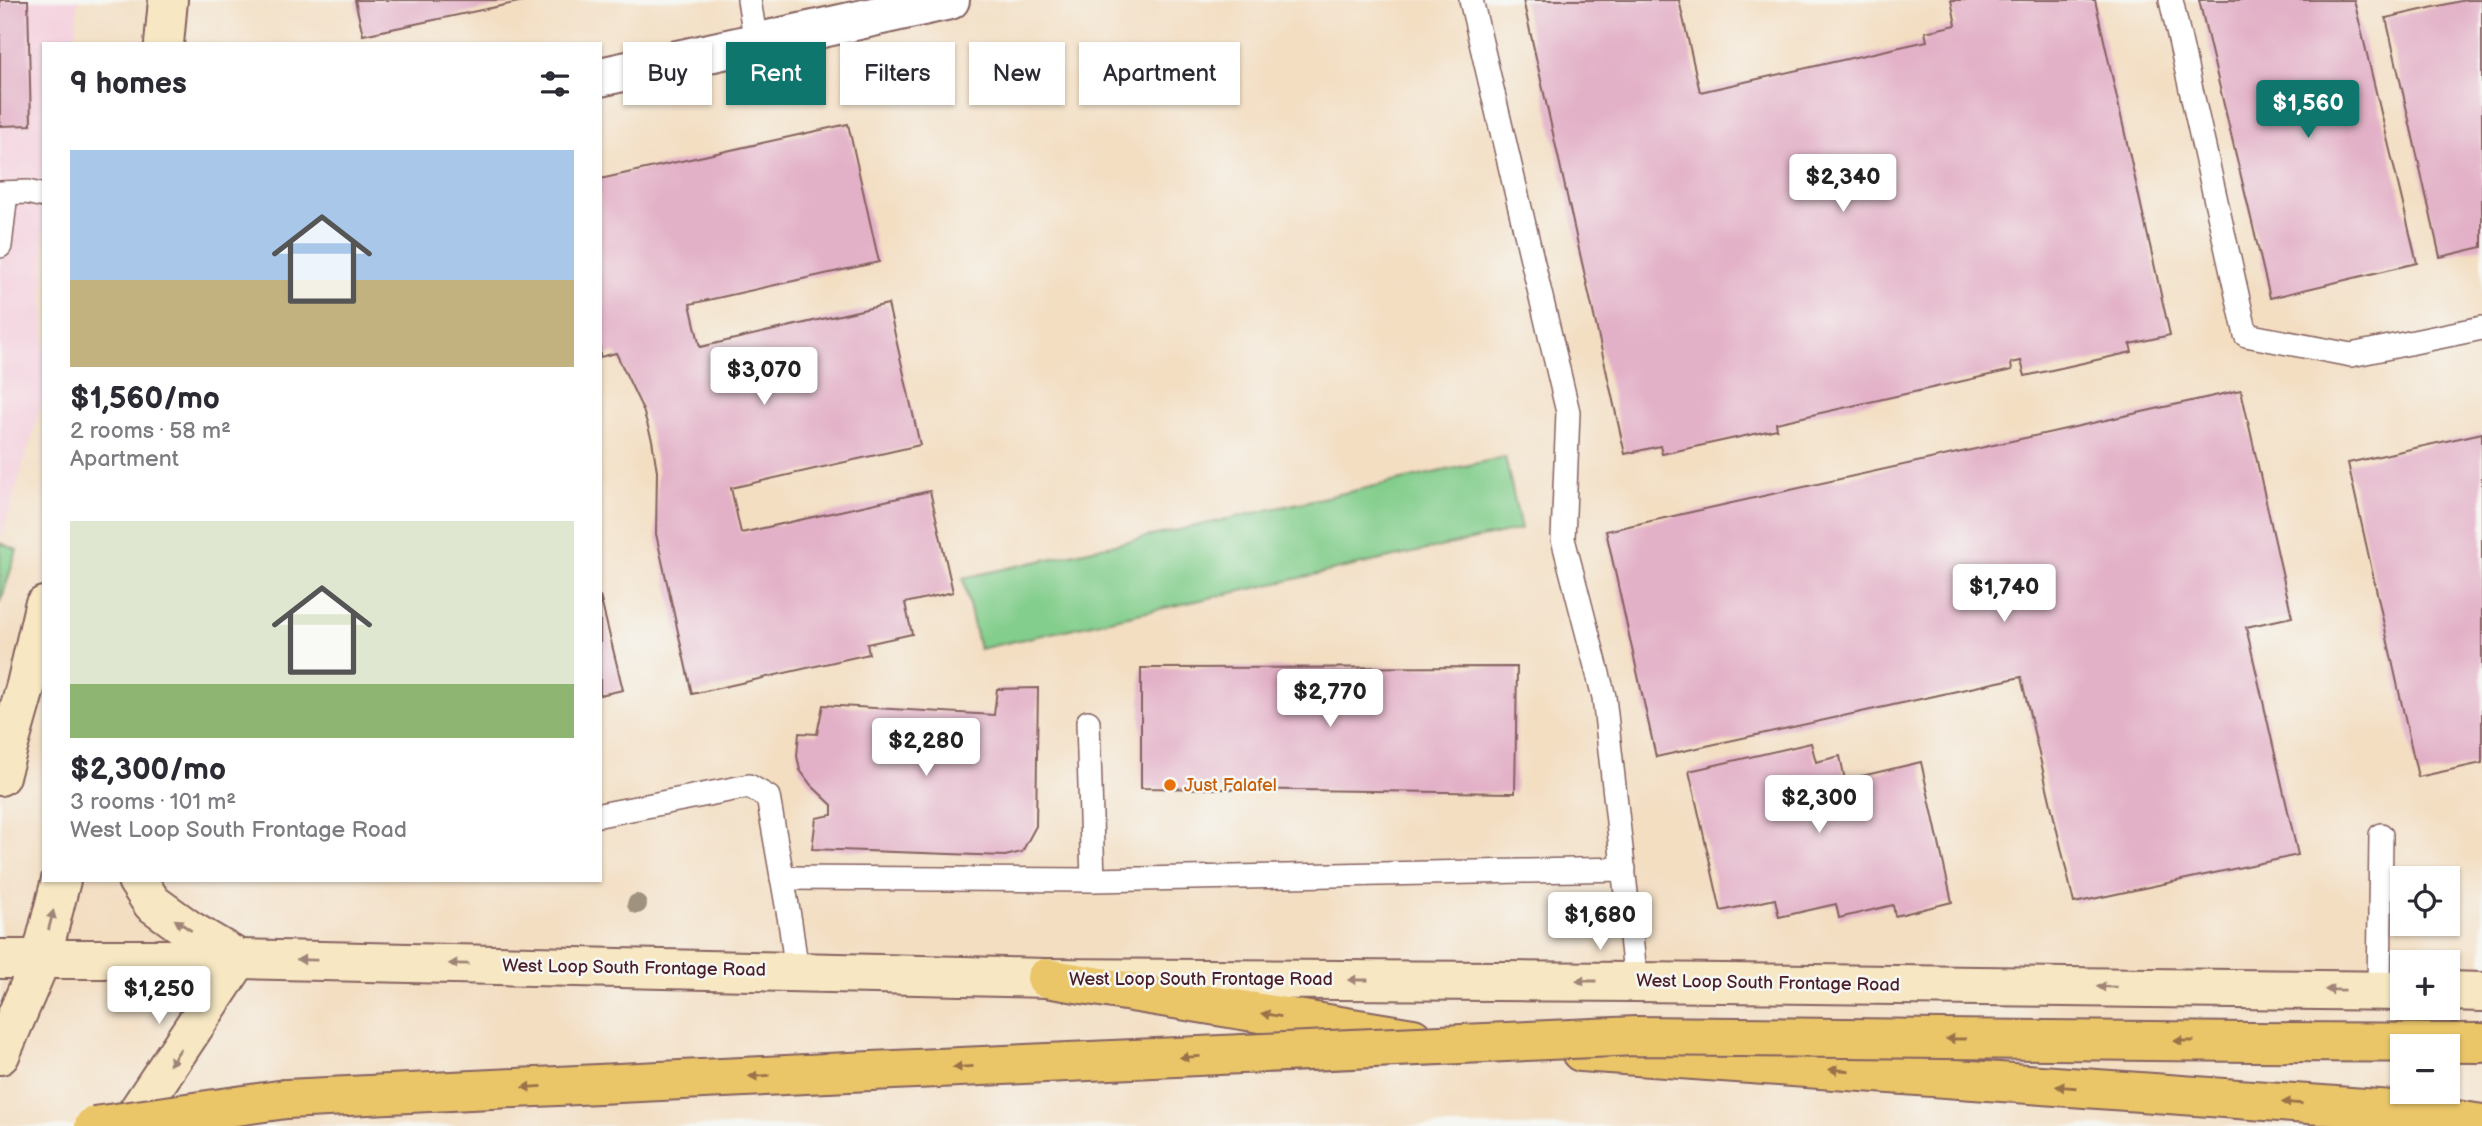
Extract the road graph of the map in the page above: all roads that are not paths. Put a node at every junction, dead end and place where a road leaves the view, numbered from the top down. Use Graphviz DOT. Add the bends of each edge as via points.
graph roads {
  1 [pos="168,0"];
  2 [pos="749,0"];
  3 [pos="950,0"];
  4 [pos="1471,0"];
  5 [pos="2171,0"];
  6 [pos="164,42"];
  7 [pos="756,42"];
  8 [pos="761,42"];
  9 [pos="726,50"];
  10 [pos="602,77"];
  11 [pos="3,193"];
  12 [pos="42,195"];
  13 [pos="0,246"];
  14 [pos="2482,328"];
  15 [pos="42,615"];
  16 [pos="1088,722"];
  17 [pos="0,776"];
  18 [pos="602,816"];
  19 [pos="2381,835"];
  20 [pos="1624,869"];
  21 [pos="782,878"];
  22 [pos="1093,880"];
  23 [pos="60,882"];
  24 [pos="138,882"];
  25 [pos="0,959"];
  26 [pos="41,959"];
  27 [pos="239,959"];
  28 [pos="797,972"];
  29 [pos="2390,975"];
  30 [pos="1045,978"];
  31 [pos="1636,982"];
  32 [pos="2390,991"];
  33 [pos="2460,991"];
  34 [pos="2482,992"];
  35 [pos="2482,1043"];
  36 [pos="0,1055"];
  37 [pos="2482,1124"];
  38 [pos="94,1126"];
  39 [pos="128,1126"];
  1 -- 6 [label="main road"];
  2 -- 7 [label="lane"];
  3 -- 8 [label="street"];
  4 -- 20 [label="lane" via="1568,412 1563,540 1604,697"];
  5 -- 14 [label="lane" via="2246,335 2351,355"];
  9 -- 10 [label="street"];
  11 -- 12 [label="lane"];
  11 -- 13 [label="lane"];
  15 -- 17 [label="main road"];
  16 -- 22 [label="lane"];
  18 -- 21 [label="lane" via="749,786 768,797"];
  19 -- 29 [label="lane"];
  20 -- 22 [label="lane"];
  20 -- 31 [label="lane"];
  21 -- 22 [label="lane"];
  21 -- 28 [label="lane"];
  26 -- 23 [label="main road, one-way"];
  27 -- 24 [label="main road, one-way" via="152,903"];
  25 -- 26 [label="main road, West Loop South Frontage Road"];
  26 -- 27 [label="main road, West Loop South Frontage Road"];
  26 -- 36 [label="main road"];
  28 -- 27 [label="main road, West Loop South Frontage Road, one-way"];
  27 -- 39 [label="main road, one-way"];
  28 -- 30 [label="main road, West Loop South Frontage Road"];
  31 -- 30 [label="main road, West Loop South Frontage Road, one-way"];
  37 -- 30 [label="highway, one-way" via="2392,1110 1429,1041"];
  32 -- 31 [label="main road, West Loop South Frontage Road, one-way"];
  33 -- 34 [label="main road"];
  35 -- 38 [label="highway, one-way, bridge" via="1636,1037 286,1099"];
}
